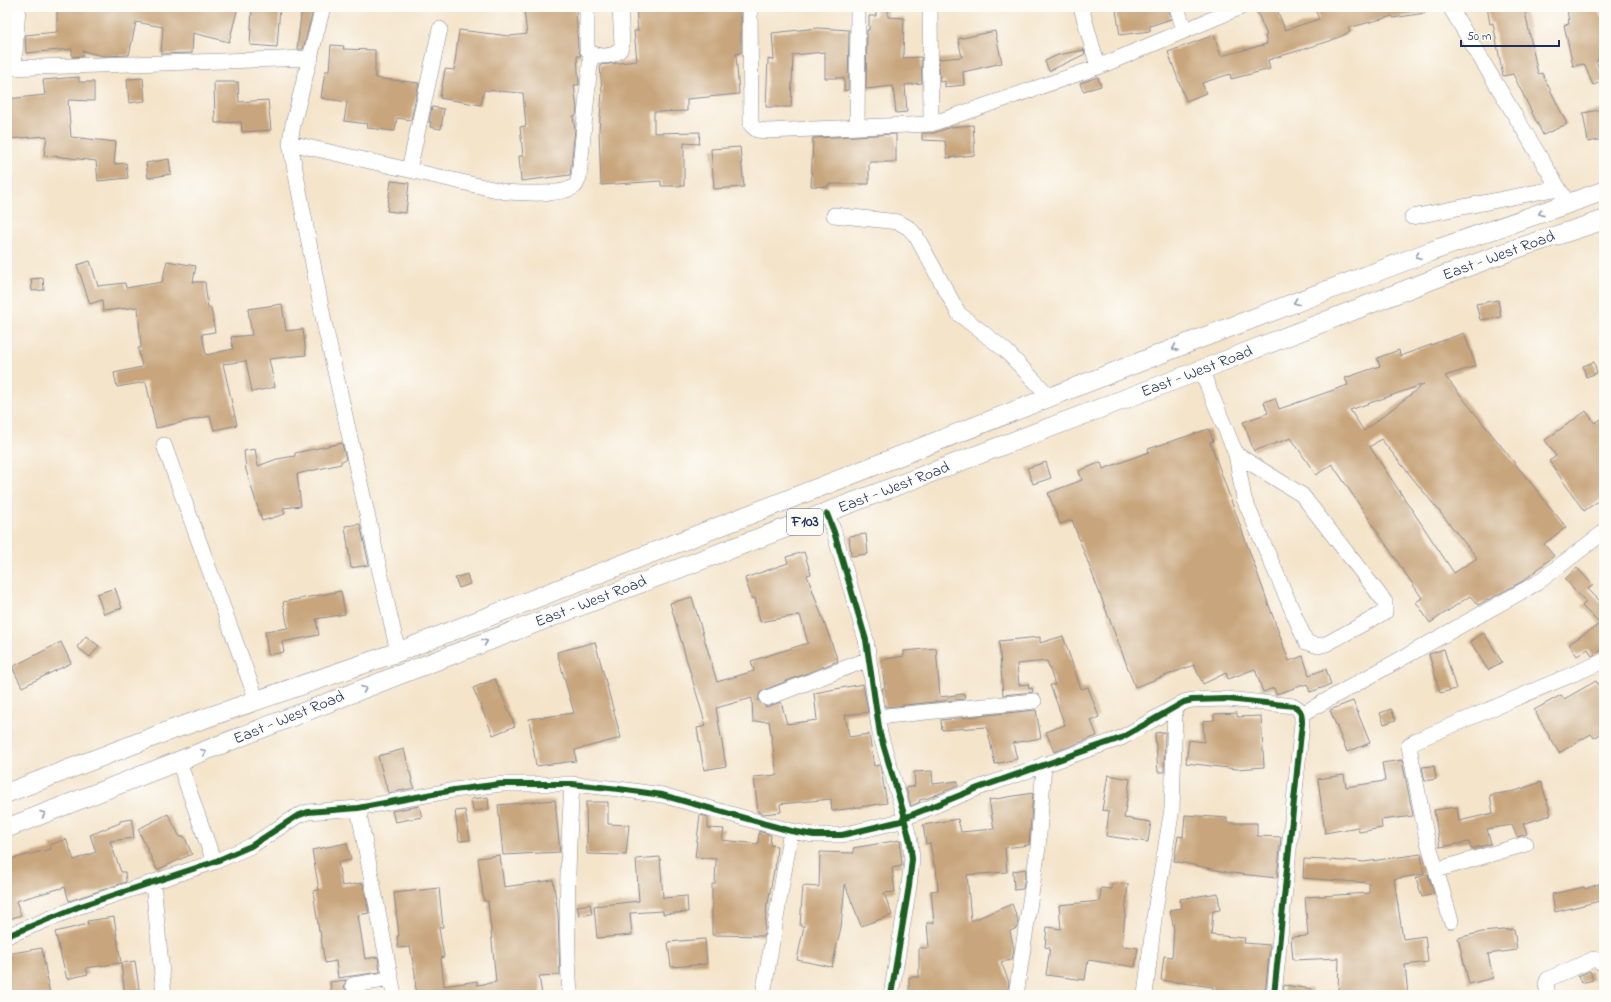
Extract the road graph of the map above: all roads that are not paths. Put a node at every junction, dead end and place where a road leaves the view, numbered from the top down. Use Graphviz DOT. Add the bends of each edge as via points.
graph roads {
  1 [pos="18,7"];
  2 [pos="323,7"];
  3 [pos="588,7"];
  4 [pos="620,7"];
  5 [pos="750,7"];
  6 [pos="930,7"];
  7 [pos="1081,7"];
  8 [pos="1177,7"];
  9 [pos="1241,7"];
  10 [pos="1450,7"];
  11 [pos="858,9"];
  12 [pos="440,28"];
  13 [pos="1184,30"];
  14 [pos="591,54"];
  15 [pos="311,58"];
  16 [pos="1098,66"];
  17 [pos="11,68"];
  18 [pos="931,124"];
  19 [pos="857,127"];
  20 [pos="290,144"];
  21 [pos="409,170"];
  22 [pos="1558,188"];
  23 [pos="1604,191"];
  24 [pos="1568,204"];
  25 [pos="834,215"];
  26 [pos="1412,217"];
  27 [pos="1604,220"];
  28 [pos="1201,370"];
  29 [pos="1051,398"];
  30 [pos="164,445"];
  31 [pos="1236,454"];
  32 [pos="827,514"];
  33 [pos="1604,532"];
  34 [pos="398,652"];
  35 [pos="870,659"];
  36 [pos="1604,661"];
  37 [pos="767,698"];
  38 [pos="257,701"];
  39 [pos="1034,701"];
  40 [pos="1175,708"];
  41 [pos="1302,714"];
  42 [pos="877,718"];
  43 [pos="179,762"];
  44 [pos="1044,764"];
  45 [pos="572,784"];
  46 [pos="7,793"];
  47 [pos="358,808"];
  48 [pos="904,818"];
  49 [pos="7,828"];
  50 [pos="790,831"];
  51 [pos="1526,844"];
  52 [pos="214,862"];
  53 [pos="1436,870"];
  54 [pos="153,883"];
  55 [pos="1451,921"];
  56 [pos="7,936"];
  57 [pos="1604,964"];
  58 [pos="391,979"];
  59 [pos="353,985"];
  60 [pos="164,995"];
  61 [pos="394,995"];
  62 [pos="570,995"];
  63 [pos="763,995"];
  64 [pos="891,995"];
  65 [pos="1016,995"];
  66 [pos="1145,995"];
  67 [pos="1274,995"];
  68 [pos="1548,995"];
  1 -- 17 [label="street"];
  2 -- 15 [label="street"];
  3 -- 14 [label="street" via="587,49"];
  4 -- 14 [label="street" via="620,50 599,56"];
  5 -- 19 [label="street" via="753,128 767,131"];
  6 -- 18 [label="street"];
  7 -- 16 [label="street"];
  8 -- 13 [label="street"];
  9 -- 13 [label="street"];
  10 -- 22 [label="street"];
  11 -- 19 [label="street"];
  12 -- 21 [label="street"];
  13 -- 16 [label="street"];
  14 -- 21 [label="street" via="579,177 576,185 567,190 548,192 506,192"];
  15 -- 17 [label="street"];
  15 -- 20 [label="street"];
  16 -- 18 [label="street"];
  18 -- 19 [label="street"];
  20 -- 21 [label="street"];
  20 -- 34 [label="street" via="324,322"];
  22 -- 24 [label="street"];
  22 -- 26 [label="street"];
  23 -- 24 [label="main road, East - West Road / F103"];
  24 -- 29 [label="main road, East - West Road / F103, one-way" via="1384,269"];
  25 -- 29 [label="street" via="898,222 910,228 959,314 1005,350"];
  27 -- 28 [label="main road, East - West Road / F103" via="1433,279"];
  28 -- 31 [label="street"];
  28 -- 32 [label="main road, East - West Road / F103"];
  29 -- 34 [label="main road, East - West Road / F103"];
  30 -- 38 [label="street"];
  31 -- 31 [label="street" via="1244,499 1306,642 1318,646 1326,644 1385,612 1386,602 1302,495"];
  32 -- 35 [label="street"];
  43 -- 32 [label="main road, East - West Road / F103, one-way" via="404,673"];
  33 -- 41 [label="street" via="1537,583"];
  34 -- 38 [label="main road, East - West Road / F103"];
  35 -- 37 [label="street"];
  35 -- 42 [label="street"];
  36 -- 53 [label="street" via="1409,746 1426,835"];
  38 -- 46 [label="main road, East - West Road / F103" via="171,730"];
  39 -- 42 [label="street"];
  40 -- 41 [label="street" via="1192,700 1227,699 1294,706 1299,708"];
  40 -- 44 [label="street" via="1121,738"];
  40 -- 66 [label="street" via="1172,809 1155,912"];
  41 -- 67 [label="street"];
  42 -- 48 [label="street"];
  49 -- 43 [label="main road, East - West Road / F103, one-way"];
  43 -- 52 [label="street"];
  44 -- 48 [label="street"];
  44 -- 65 [label="street" via="1038,848"];
  45 -- 47 [label="street" via="501,784"];
  45 -- 50 [label="street" via="662,795"];
  45 -- 62 [label="street" via="567,957"];
  47 -- 52 [label="street" via="308,812 297,816 251,846"];
  47 -- 58 [label="street"];
  48 -- 50 [label="street" via="901,821 842,835 814,835"];
  48 -- 64 [label="street" via="912,859"];
  50 -- 63 [label="street"];
  51 -- 53 [label="street"];
  52 -- 54 [label="street"];
  53 -- 55 [label="street"];
  54 -- 56 [label="street" via="78,907"];
  54 -- 60 [label="street"];
  57 -- 68 [label="street" via="1594,959 1548,979"];
  58 -- 59 [label="street"];
  58 -- 61 [label="street"];
}
